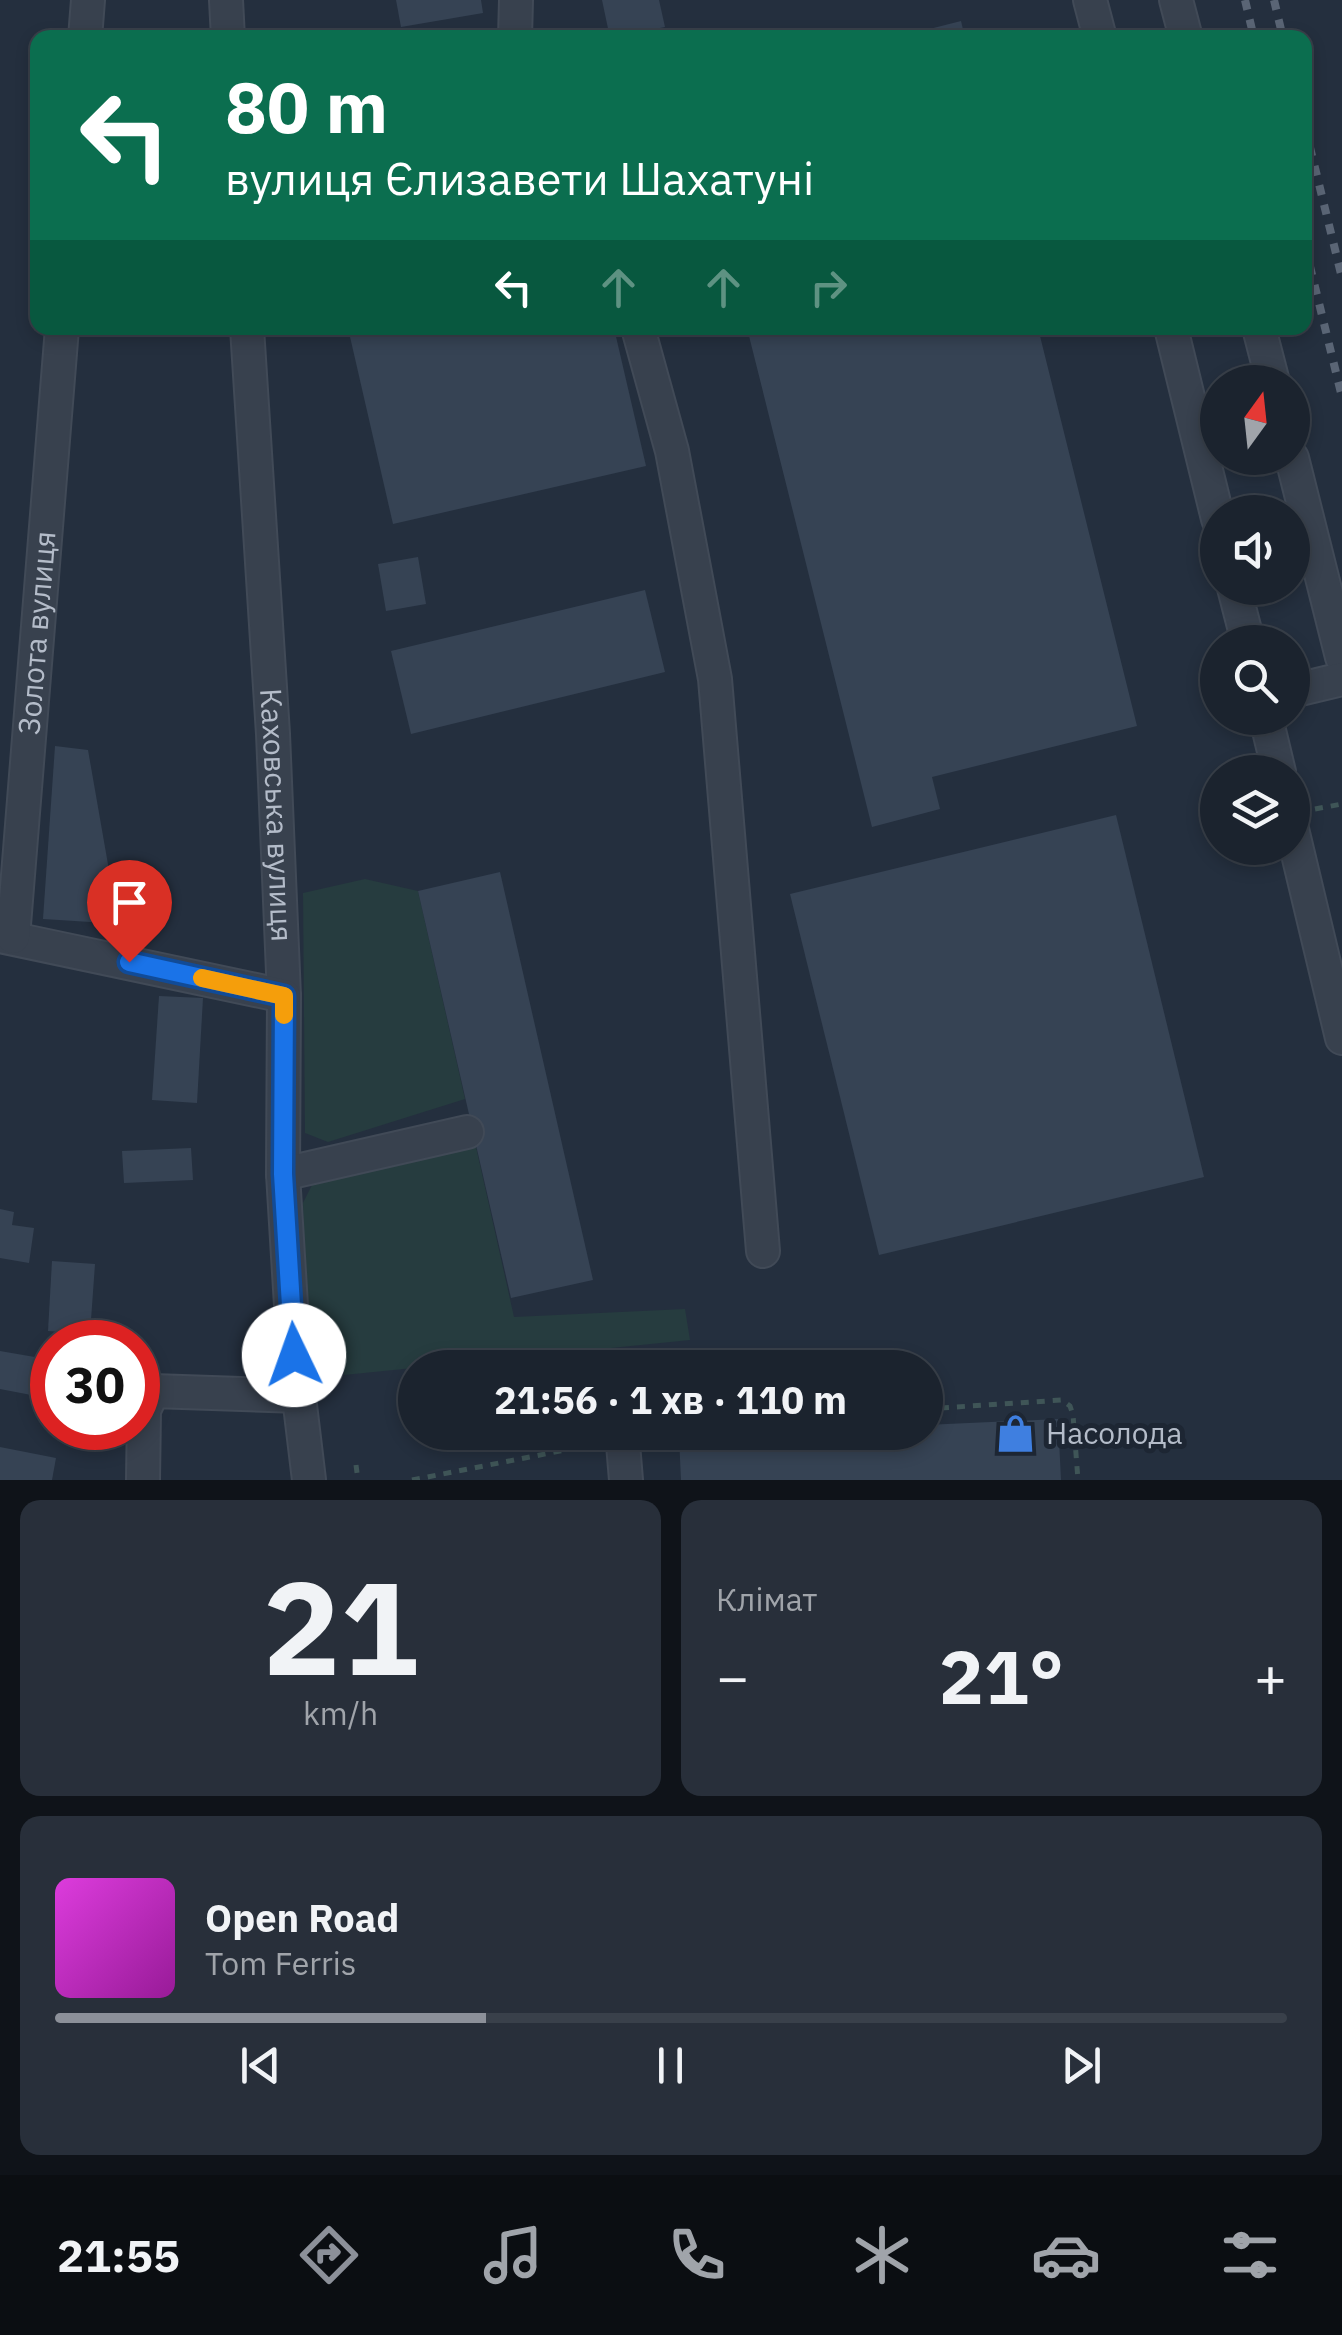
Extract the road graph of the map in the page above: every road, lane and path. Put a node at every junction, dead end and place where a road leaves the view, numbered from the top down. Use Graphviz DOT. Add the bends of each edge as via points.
graph roads {
  1 [pos="88,0"];
  2 [pos="226,0"];
  3 [pos="516,0"];
  4 [pos="1090,0"];
  5 [pos="1176,0"];
  6 [pos="86,30"];
  7 [pos="228,30"];
  8 [pos="515,30"];
  9 [pos="1098,30"];
  10 [pos="1184,30"];
  11 [pos="61,335"];
  12 [pos="247,335"];
  13 [pos="640,335"];
  14 [pos="1172,335"];
  15 [pos="1261,335"];
  16 [pos="1269,365"];
  17 [pos="1296,475"];
  18 [pos="1212,495"];
  19 [pos="1342,657"];
  20 [pos="1342,679"];
  21 [pos="1310,687"];
  22 [pos="1301,865"];
  23 [pos="6,936"];
  24 [pos="284,996"];
  25 [pos="1342,1038"];
  26 [pos="468,1132"];
  27 [pos="283,1174"];
  28 [pos="763,1251"];
  29 [pos="299,1396"];
  30 [pos="943,1408"];
  31 [pos="555,1450"];
  32 [pos="623,1450"];
  33 [pos="356,1465"];
  34 [pos="143,1480"];
  35 [pos="309,1480"];
  36 [pos="358,1480"];
  37 [pos="412,1480"];
  38 [pos="626,1480"];
  39 [pos="1078,1480"];
  1 -- 6 [label="street"];
  2 -- 7 [label="street"];
  3 -- 8 [label="street"];
  4 -- 9 [label="street"];
  5 -- 10 [label="street"];
  11 -- 23 [label="street, Золота вулиця"];
  12 -- 24 [label="street, Каховська вулиця"];
  13 -- 28 [label="street" via="672,451 715,679"];
  14 -- 18 [label="street"];
  15 -- 16 [label="street"];
  17 -- 19 [label="street"];
  20 -- 21 [label="street"];
  22 -- 25 [label="street"];
  23 -- 24 [label="street"];
  24 -- 27 [label="street, Каховська вулиця"];
  26 -- 27 [label="street"];
  27 -- 29 [label="street, Каховська вулиця"];
  29 -- 34 [label="street" via="154,1391 144,1410"];
  29 -- 35 [label="street, Каховська вулиця"];
  30 -- 39 [label="path" via="1062,1400 1074,1415"];
  31 -- 37 [label="path"];
  32 -- 38 [label="street"];
  33 -- 36 [label="path"];
}
